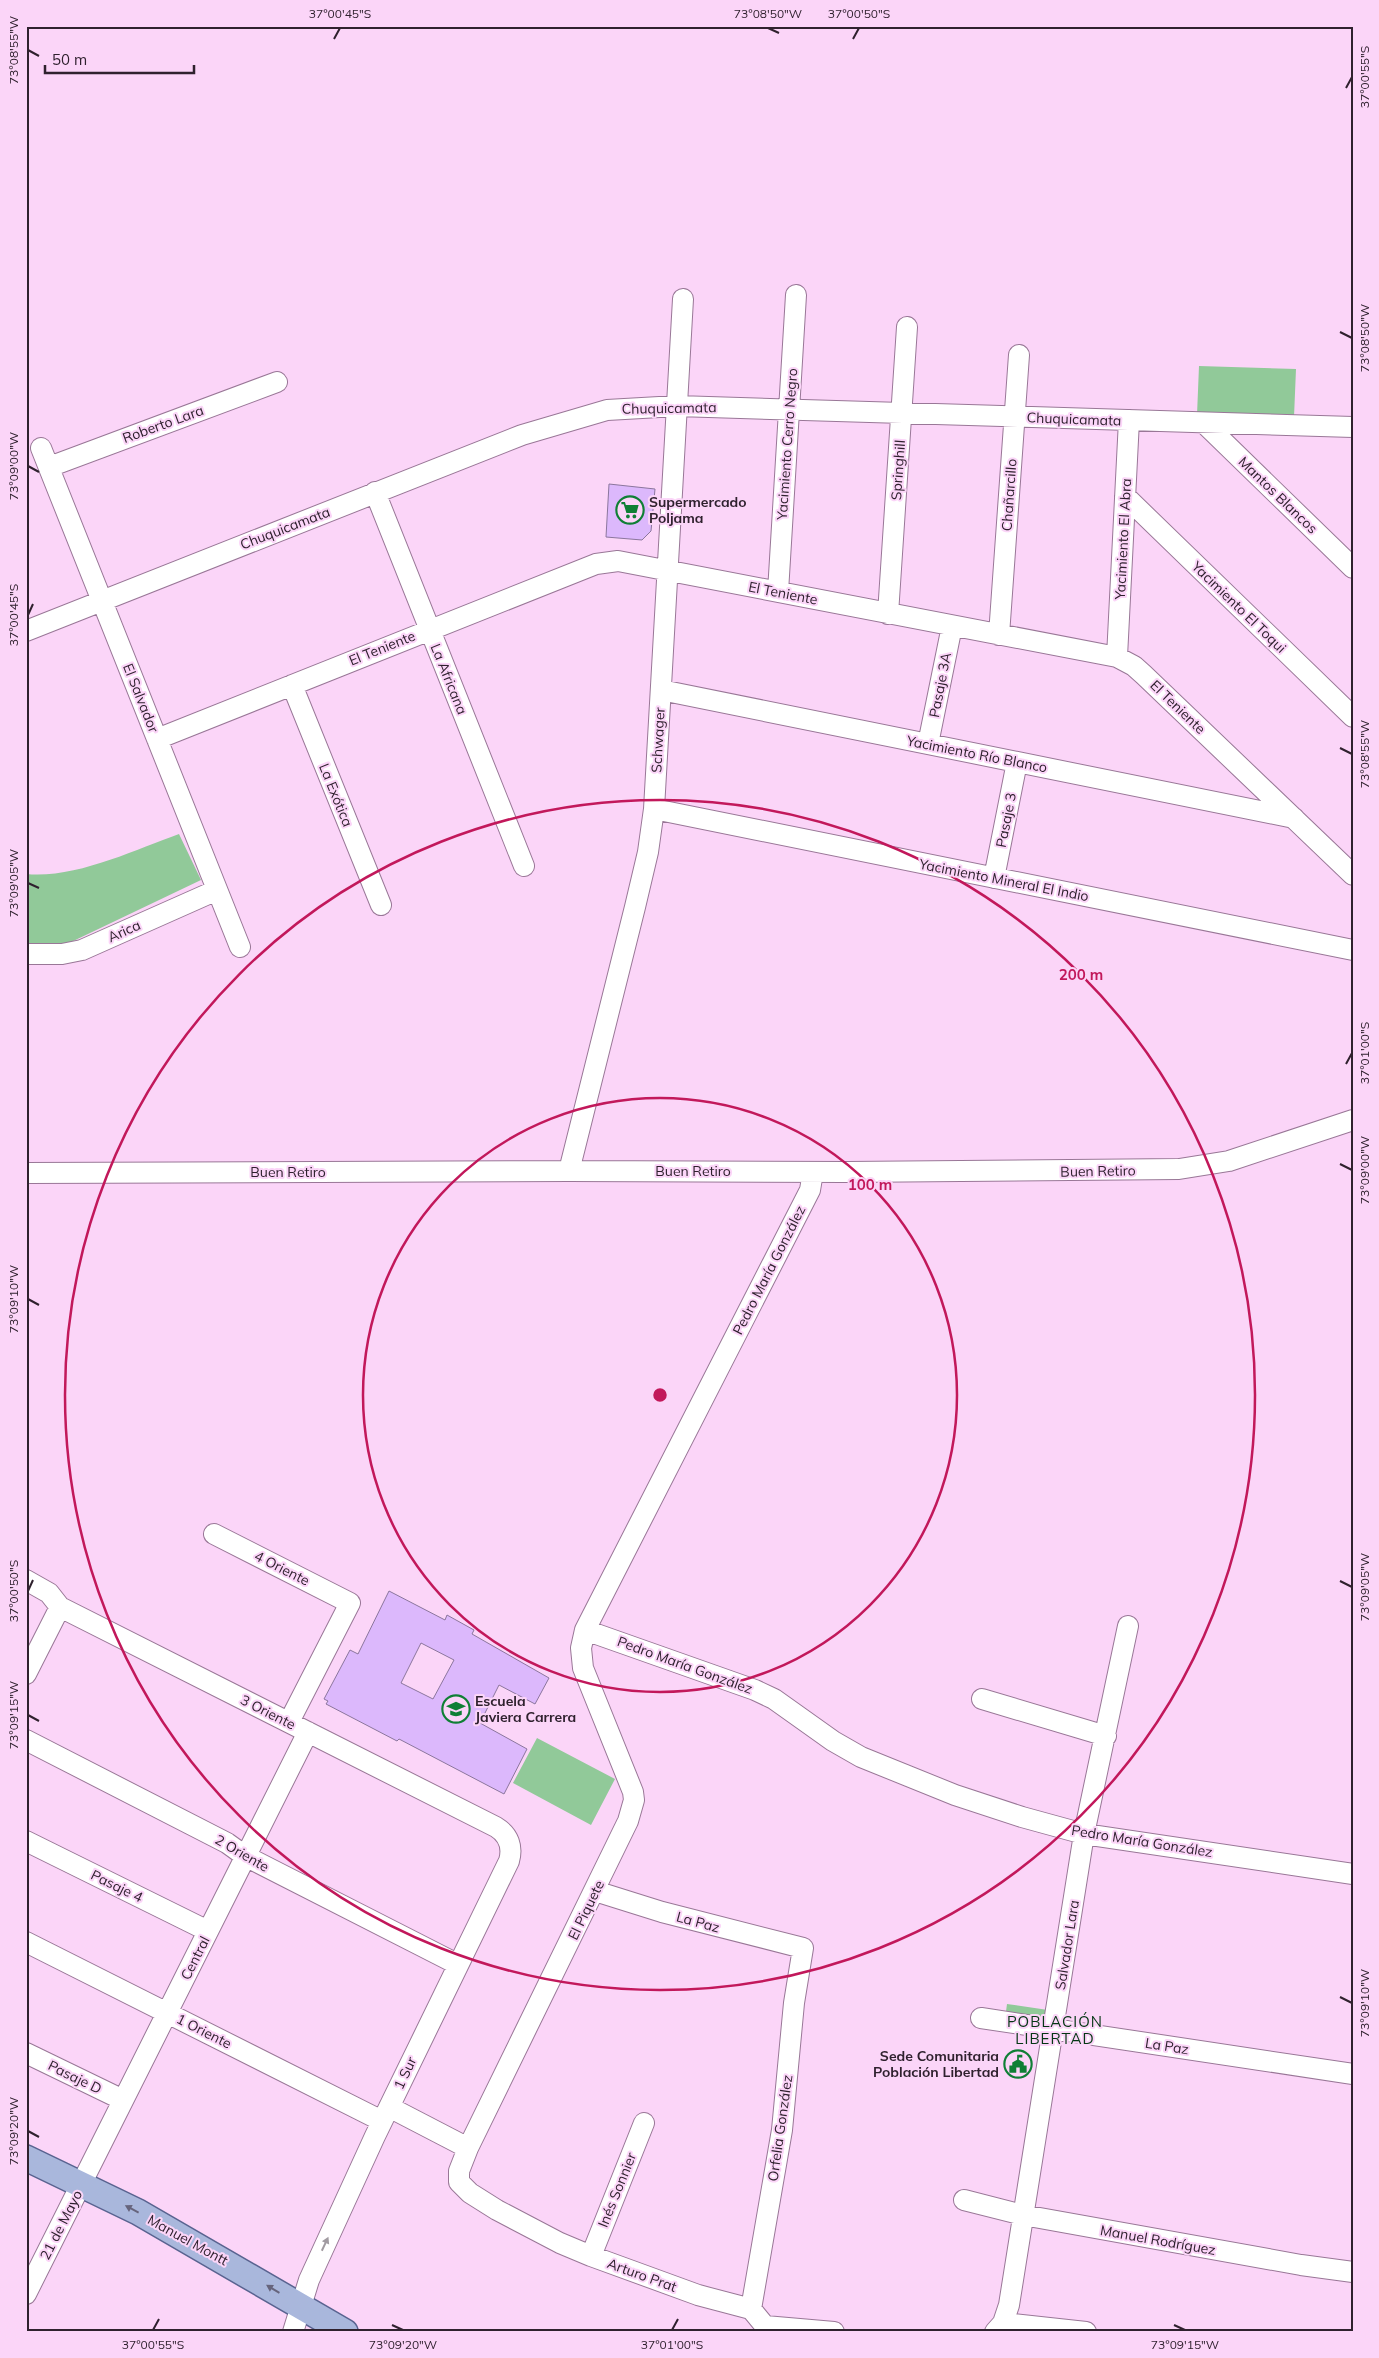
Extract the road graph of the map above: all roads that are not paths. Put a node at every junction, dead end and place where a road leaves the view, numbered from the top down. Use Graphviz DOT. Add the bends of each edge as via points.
graph roads {
  1 [pos="796,295"];
  2 [pos="683,299"];
  3 [pos="908,326"];
  4 [pos="1019,355"];
  5 [pos="276,382"];
  6 [pos="677,406"];
  7 [pos="789,410"];
  8 [pos="902,413"];
  9 [pos="1014,417"];
  10 [pos="1129,420"];
  11 [pos="1204,423"];
  12 [pos="1353,427"];
  13 [pos="45,457"];
  14 [pos="375,492"];
  15 [pos="1125,496"];
  16 [pos="1353,568"];
  17 [pos="668,571"];
  18 [pos="778,592"];
  19 [pos="102,600"];
  20 [pos="888,614"];
  21 [pos="952,626"];
  22 [pos="430,629"];
  23 [pos="26,631"];
  24 [pos="999,635"];
  25 [pos="1117,657"];
  26 [pos="292,685"];
  27 [pos="661,690"];
  28 [pos="1353,717"];
  29 [pos="157,739"];
  30 [pos="928,744"];
  31 [pos="1017,762"];
  32 [pos="654,809"];
  33 [pos="1294,818"];
  34 [pos="524,866"];
  35 [pos="1353,875"];
  36 [pos="994,878"];
  37 [pos="217,890"];
  38 [pos="381,905"];
  39 [pos="240,948"];
  40 [pos="1353,950"];
  41 [pos="26,954"];
  42 [pos="1353,1120"];
  43 [pos="569,1171"];
  44 [pos="813,1172"];
  45 [pos="26,1173"];
  46 [pos="214,1534"];
  47 [pos="26,1580"];
  48 [pos="60,1607"];
  49 [pos="1128,1626"];
  50 [pos="585,1630"];
  51 [pos="26,1674"];
  52 [pos="982,1699"];
  53 [pos="289,1722"];
  54 [pos="308,1732"];
  55 [pos="1106,1736"];
  56 [pos="26,1740"];
  57 [pos="1084,1834"];
  58 [pos="26,1841"];
  59 [pos="510,1843"];
  60 [pos="245,1856"];
  61 [pos="1353,1874"];
  62 [pos="595,1891"];
  63 [pos="208,1931"];
  64 [pos="26,1942"];
  65 [pos="803,1948"];
  66 [pos="457,1964"];
  67 [pos="167,2012"];
  68 [pos="981,2018"];
  69 [pos="1054,2029"];
  70 [pos="26,2053"];
  71 [pos="1353,2074"];
  72 [pos="123,2100"];
  73 [pos="386,2114"];
  74 [pos="644,2123"];
  75 [pos="468,2148"];
  76 [pos="26,2158"];
  77 [pos="460,2182"];
  78 [pos="82,2184"];
  79 [pos="964,2200"];
  80 [pos="1023,2215"];
  81 [pos="591,2256"];
  82 [pos="1353,2272"];
  83 [pos="26,2294"];
  84 [pos="302,2306"];
  85 [pos="751,2309"];
  86 [pos="999,2328"];
  87 [pos="293,2332"];
  88 [pos="345,2332"];
  89 [pos="834,2332"];
  90 [pos="1086,2332"];
  1 -- 7 [label="street, Yacimiento Cerro Negro"];
  2 -- 6 [label="street, Schwager"];
  3 -- 8 [label="street, Springhill"];
  4 -- 9 [label="street, Chañarcillo"];
  5 -- 13 [label="street, Roberto Lara"];
  6 -- 7 [label="street, Chuquicamata"];
  6 -- 14 [label="street, Chuquicamata" via="589,414 522,434"];
  6 -- 17 [label="street, Schwager"];
  7 -- 8 [label="street, Chuquicamata"];
  7 -- 18 [label="street, Yacimiento Cerro Negro"];
  8 -- 9 [label="street, Chuquicamata"];
  8 -- 20 [label="street, Springhill"];
  9 -- 10 [label="street, Chuquicamata"];
  9 -- 24 [label="street, Chañarcillo"];
  10 -- 11 [label="street, Chuquicamata"];
  10 -- 15 [label="street, Yacimiento El Abra"];
  11 -- 12 [label="street, Chuquicamata"];
  11 -- 16 [label="street, Mantos Blancos"];
  13 -- 19 [label="street, El Salvador"];
  14 -- 19 [label="street, Chuquicamata"];
  14 -- 22 [label="street, La Africana"];
  15 -- 25 [label="street, Yacimiento El Abra"];
  15 -- 28 [label="street, Yacimiento El Toqui"];
  17 -- 18 [label="street, El Teniente"];
  17 -- 22 [label="street, El Teniente" via="607,561"];
  17 -- 27 [label="street, Schwager"];
  18 -- 20 [label="street, El Teniente"];
  19 -- 23 [label="street, Chuquicamata"];
  19 -- 29 [label="street, El Salvador"];
  20 -- 21 [label="street, El Teniente"];
  21 -- 24 [label="street, El Teniente"];
  21 -- 30 [label="street, Pasaje 3A"];
  22 -- 26 [label="street, El Teniente"];
  22 -- 34 [label="street, La Africana"];
  24 -- 25 [label="street, El Teniente"];
  25 -- 33 [label="street, El Teniente" via="1144,675"];
  26 -- 29 [label="street, El Teniente"];
  26 -- 38 [label="street, La Exótica"];
  27 -- 30 [label="street, Yacimiento Río Blanco"];
  27 -- 32 [label="street, Schwager"];
  29 -- 37 [label="street, El Salvador"];
  30 -- 31 [label="street, Yacimiento Río Blanco"];
  31 -- 33 [label="street, Yacimiento Río Blanco"];
  31 -- 36 [label="street, Pasaje 3"];
  32 -- 36 [label="street, Yacimiento Mineral El Indio"];
  32 -- 43 [label="street, Schwager" via="648,852"];
  33 -- 35 [label="street, El Teniente"];
  36 -- 40 [label="street, Yacimiento Mineral El Indio"];
  37 -- 39 [label="street, El Salvador"];
  37 -- 41 [label="street, Arica" via="82,950 62,954"];
  42 -- 44 [label="street, Buen Retiro" via="1229,1161 1178,1170"];
  43 -- 44 [label="street, Buen Retiro"];
  43 -- 45 [label="street, Buen Retiro"];
  44 -- 50 [label="street, Pedro María González" via="810,1190"];
  46 -- 53 [label="street, 4 Oriente" via="350,1603"];
  47 -- 48 [label="street, 3 Oriente" via="49,1593"];
  48 -- 51 [label="street"];
  48 -- 53 [label="street, 3 Oriente"];
  49 -- 55 [label="street, Salvador Lara"];
  50 -- 57 [label="street, Pedro María González" via="755,1690 780,1703 847,1750 904,1776 991,1807"];
  50 -- 62 [label="street, El Piquete" via="581,1648 583,1668 634,1800 628,1821"];
  52 -- 55 [label="street"];
  53 -- 54 [label="street, 3 Oriente"];
  54 -- 59 [label="street, 3 Oriente" via="496,1827"];
  54 -- 60 [label="street, Central"];
  55 -- 57 [label="street, Salvador Lara"];
  56 -- 60 [label="street, 2 Oriente" via="228,1843"];
  57 -- 61 [label="street, Pedro María González"];
  57 -- 69 [label="street, Salvador Lara"];
  58 -- 63 [label="street, Pasaje 4"];
  59 -- 66 [label="street, 1 Sur" via="509,1861"];
  60 -- 63 [label="street, Central"];
  60 -- 66 [label="street, 2 Oriente"];
  62 -- 65 [label="street, La Paz" via="671,1915"];
  62 -- 75 [label="street, El Piquete"];
  63 -- 67 [label="street, Central"];
  64 -- 67 [label="street, 1 Oriente"];
  65 -- 85 [label="street, Orfelia González" via="794,2002 782,2130"];
  66 -- 73 [label="street, 1 Sur"];
  67 -- 72 [label="street, Central"];
  67 -- 73 [label="street, 1 Oriente"];
  68 -- 69 [label="street, La Paz"];
  69 -- 71 [label="street, La Paz"];
  69 -- 80 [label="street, Salvador Lara"];
  70 -- 72 [label="street, Pasaje D"];
  72 -- 78 [label="street, Central"];
  73 -- 75 [label="street, 1 Oriente"];
  84 -- 73 [label="street, 1 Sur, one-way" via="309,2280"];
  74 -- 81 [label="street, Inés Sonnier"];
  75 -- 77 [label="street, El Piquete" via="459,2171"];
  76 -- 78 [label="main road, Manuel Montt"];
  77 -- 81 [label="street, Arturo Prat" via="470,2194 496,2210"];
  78 -- 83 [label="street, 21 de Mayo"];
  84 -- 78 [label="main road, Manuel Montt, one-way" via="192,2242"];
  79 -- 80 [label="street, Manuel Rodríguez"];
  80 -- 82 [label="street, Manuel Rodríguez"];
  80 -- 86 [label="street, Salvador Lara" via="1009,2305"];
  81 -- 85 [label="street, Arturo Prat" via="698,2295"];
  84 -- 87 [label="street, 1 Sur"];
  84 -- 88 [label="main road, Manuel Montt"];
  85 -- 89 [label="street" via="765,2326"];
  86 -- 90 [label="street"];
}
